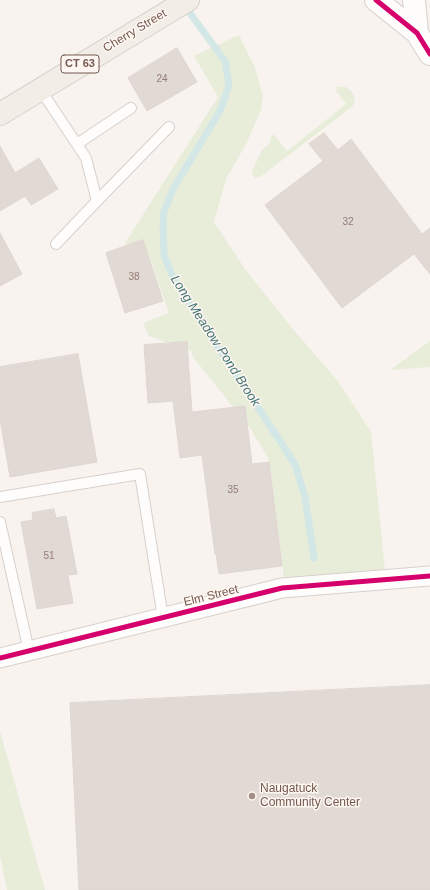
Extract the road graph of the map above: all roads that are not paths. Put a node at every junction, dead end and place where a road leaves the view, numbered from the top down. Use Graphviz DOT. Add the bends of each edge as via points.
graph roads {
  1 [pos="188,0"];
  2 [pos="376,0"];
  3 [pos="414,0"];
  4 [pos="417,33"];
  5 [pos="430,54"];
  6 [pos="40,89"];
  7 [pos="131,108"];
  8 [pos="0,114"];
  9 [pos="169,127"];
  10 [pos="77,144"];
  11 [pos="97,201"];
  12 [pos="56,244"];
  13 [pos="0,497"];
  14 [pos="0,522"];
  15 [pos="430,576"];
  16 [pos="163,618"];
  17 [pos="29,651"];
  18 [pos="0,658"];
  1 -- 6 [label="main road, Cherry Street / CT 63"];
  2 -- 4 [label="street"];
  3 -- 4 [label="street"];
  4 -- 5 [label="street"];
  6 -- 8 [label="main road, Cherry Street / CT 63"];
  6 -- 10 [label="lane"];
  7 -- 10 [label="lane"];
  9 -- 11 [label="lane"];
  10 -- 11 [label="lane" via="86,158"];
  11 -- 12 [label="lane"];
  13 -- 16 [label="lane" via="140,474"];
  14 -- 17 [label="lane"];
  15 -- 16 [label="street, Elm Street" via="282,588"];
  16 -- 17 [label="street, Elm Street"];
  17 -- 18 [label="street, Elm Street"];
}
